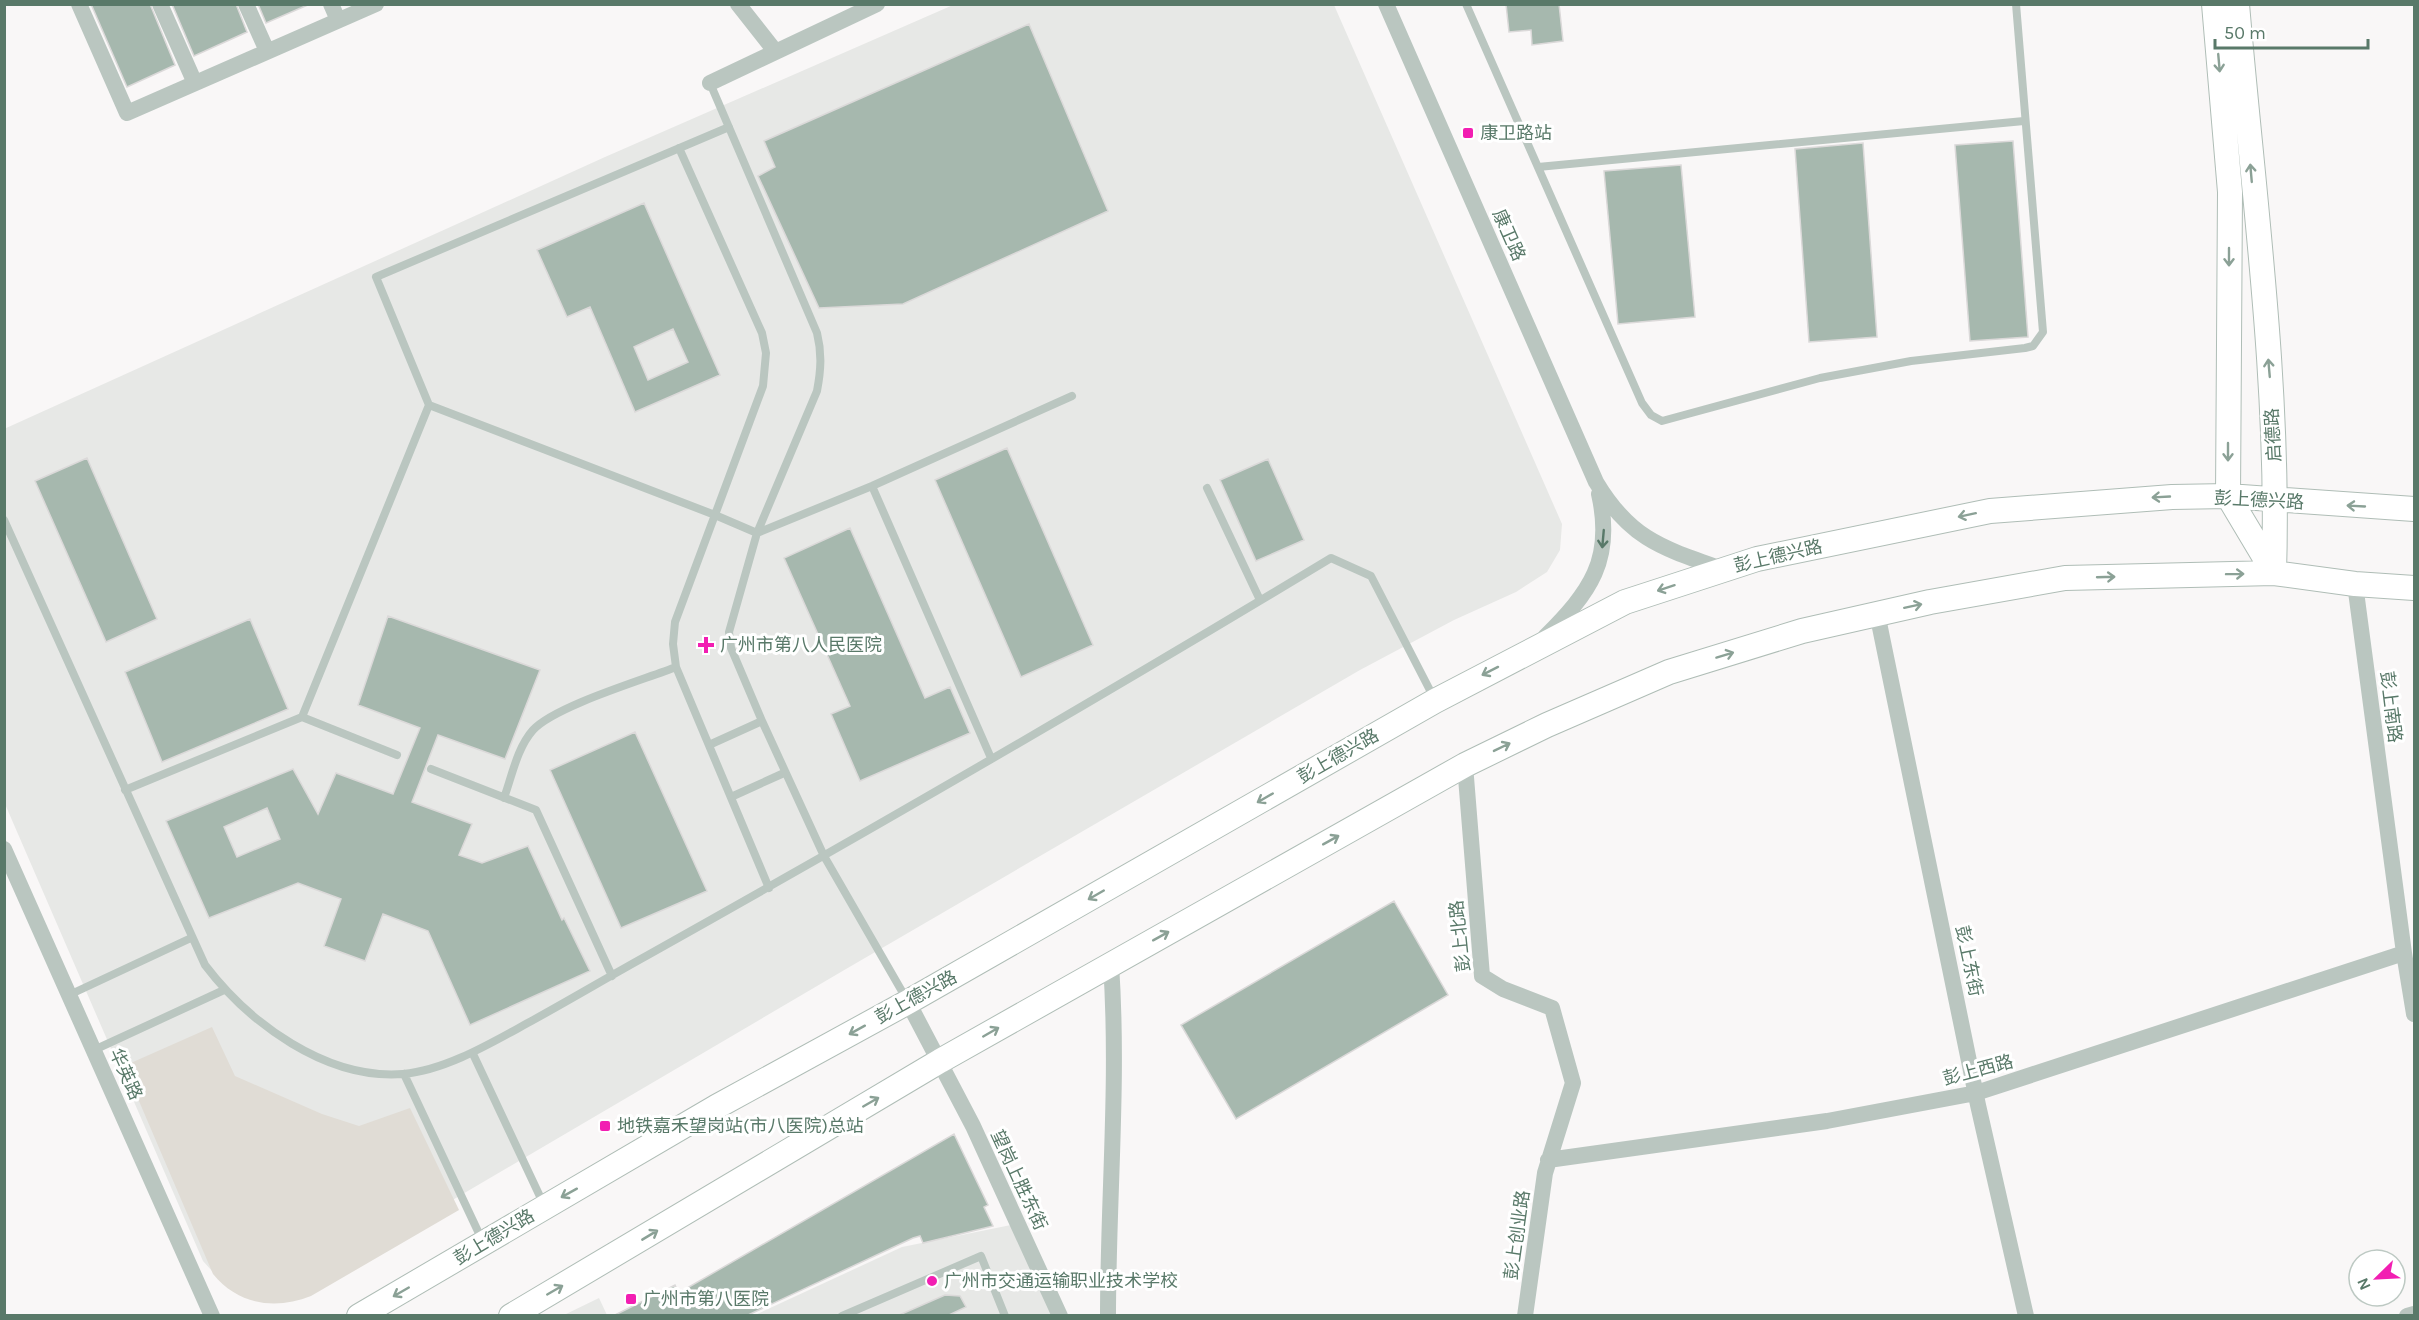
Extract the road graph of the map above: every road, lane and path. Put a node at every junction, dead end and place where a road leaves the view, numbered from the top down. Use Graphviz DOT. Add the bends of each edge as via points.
graph roads {
  1 [pos="79,4"];
  2 [pos="160,4"];
  3 [pos="246,4"];
  4 [pos="376,4"];
  5 [pos="738,4"];
  6 [pos="877,4"];
  7 [pos="1386,4"];
  8 [pos="1466,4"];
  9 [pos="2016,4"];
  10 [pos="2214,4"];
  11 [pos="2237,4"];
  12 [pos="334,12"];
  13 [pos="267,51"];
  14 [pos="775,51"];
  15 [pos="194,81"];
  16 [pos="710,83"];
  17 [pos="2024,121"];
  18 [pos="729,127"];
  19 [pos="679,148"];
  20 [pos="1538,167"];
  21 [pos="1072,396"];
  22 [pos="429,405"];
  23 [pos="1596,482"];
  24 [pos="872,486"];
  25 [pos="1207,488"];
  26 [pos="2228,496"];
  27 [pos="2276,501"];
  28 [pos="2415,509"];
  29 [pos="715,515"];
  30 [pos="4,520"];
  31 [pos="757,533"];
  32 [pos="1722,570"];
  33 [pos="2274,573"];
  34 [pos="2355,584"];
  35 [pos="2415,588"];
  36 [pos="1260,600"];
  37 [pos="1877,613"];
  38 [pos="1535,648"];
  39 [pos="676,667"];
  40 [pos="1435,701"];
  41 [pos="302,717"];
  42 [pos="762,721"];
  43 [pos="709,745"];
  44 [pos="397,755"];
  45 [pos="991,758"];
  46 [pos="1465,765"];
  47 [pos="431,768"];
  48 [pos="784,773"];
  49 [pos="125,790"];
  50 [pos="731,797"];
  51 [pos="504,798"];
  52 [pos="4,849"];
  53 [pos="824,856"];
  54 [pos="769,888"];
  55 [pos="191,938"];
  56 [pos="2404,953"];
  57 [pos="1111,964"];
  58 [pos="612,976"];
  59 [pos="224,990"];
  60 [pos="69,995"];
  61 [pos="908,1002"];
  62 [pos="2415,1014"];
  63 [pos="94,1050"];
  64 [pos="473,1053"];
  65 [pos="940,1061"];
  66 [pos="404,1074"];
  67 [pos="1976,1094"];
  68 [pos="1548,1160"];
  69 [pos="545,1207"];
  70 [pos="484,1244"];
  71 [pos="2415,1314"];
  72 [pos="212,1316"];
  73 [pos="358,1316"];
  74 [pos="511,1316"];
  75 [pos="842,1316"];
  76 [pos="1005,1316"];
  77 [pos="1060,1316"];
  78 [pos="1108,1316"];
  79 [pos="1525,1316"];
  80 [pos="2026,1316"];
  81 [pos="2407,1316"];
  1 -- 15 [label="street" via="127,113"];
  2 -- 15 [label="street"];
  3 -- 13 [label="street"];
  4 -- 12 [label="street"];
  5 -- 14 [label="street"];
  6 -- 14 [label="street"];
  7 -- 23 [label="street, 康卫路"];
  8 -- 20 [label="lane"];
  9 -- 17 [label="lane"];
  10 -- 26 [label="street, one-way" via="2229,192"];
  27 -- 11 [label="street, 启德路, one-way" via="2270,378"];
  12 -- 13 [label="street"];
  13 -- 15 [label="street"];
  14 -- 16 [label="street"];
  16 -- 18 [label="lane"];
  17 -- 20 [label="lane"];
  17 -- 20 [label="lane" via="2043,332 2034,346 1911,361 1820,378 1662,421 1642,403"];
  18 -- 19 [label="lane"];
  18 -- 31 [label="lane" via="821,348 817,391"];
  19 -- 22 [label="lane" via="376,277"];
  19 -- 29 [label="lane" via="762,333 766,353 762,386"];
  21 -- 24 [label="lane"];
  22 -- 29 [label="lane"];
  22 -- 41 [label="lane"];
  23 -- 32 [label="street" via="1632,528 1677,554"];
  23 -- 38 [label="street, one-way" via="1604,518 1601,559 1582,597"];
  24 -- 31 [label="lane"];
  24 -- 45 [label="lane"];
  25 -- 36 [label="lane"];
  26 -- 27 [label="street, 彭上德兴路"];
  26 -- 32 [label="street, 彭上德兴路, one-way" via="1990,511 1757,559"];
  26 -- 33 [label="street"];
  28 -- 27 [label="street, 彭上德兴路, one-way"];
  27 -- 33 [label="street, 启德路"];
  29 -- 31 [label="lane"];
  29 -- 39 [label="lane" via="675,622"];
  30 -- 49 [label="lane"];
  31 -- 42 [label="lane" via="729,632 731,648"];
  32 -- 38 [label="street, 彭上德兴路, one-way" via="1625,602"];
  33 -- 34 [label="street"];
  37 -- 33 [label="street, one-way" via="2065,578"];
  34 -- 35 [label="street"];
  34 -- 56 [label="street, 彭上南路"];
  36 -- 40 [label="lane" via="1331,558 1371,576"];
  36 -- 45 [label="lane"];
  46 -- 37 [label="street, one-way" via="1669,672 1802,631"];
  37 -- 67 [label="street, 彭上东街"];
  38 -- 40 [label="street, 彭上德兴路, one-way"];
  39 -- 43 [label="lane"];
  39 -- 51 [label="lane" via="549,716 532,731 518,755"];
  40 -- 61 [label="street, 彭上德兴路, one-way"];
  41 -- 44 [label="lane"];
  41 -- 49 [label="lane"];
  42 -- 43 [label="lane"];
  42 -- 48 [label="lane"];
  43 -- 50 [label="lane"];
  45 -- 53 [label="lane"];
  57 -- 46 [label="street, one-way"];
  46 -- 68 [label="street, 彭上北路" via="1482,976 1503,989 1552,1008 1573,1083"];
  47 -- 51 [label="lane"];
  48 -- 50 [label="lane"];
  48 -- 53 [label="lane"];
  49 -- 55 [label="lane"];
  50 -- 54 [label="lane"];
  51 -- 58 [label="lane" via="536,810"];
  52 -- 60 [label="street, 华英路"];
  53 -- 54 [label="lane"];
  53 -- 61 [label="lane"];
  54 -- 58 [label="lane"];
  55 -- 59 [label="lane"];
  55 -- 60 [label="lane"];
  56 -- 62 [label="street, 彭上南路"];
  56 -- 67 [label="street, 彭上西路"];
  65 -- 57 [label="street, one-way"];
  57 -- 78 [label="street" via="1115,1077"];
  58 -- 64 [label="lane"];
  59 -- 63 [label="lane"];
  59 -- 66 [label="lane" via="285,1038 324,1060 356,1070"];
  60 -- 63 [label="street, 华英路"];
  61 -- 65 [label="street, 望岗上胜东街"];
  61 -- 69 [label="street, 彭上德兴路, one-way"];
  63 -- 72 [label="street, 华英路"];
  64 -- 66 [label="lane"];
  64 -- 69 [label="lane"];
  74 -- 65 [label="street, one-way"];
  65 -- 77 [label="street, 望岗上胜东街"];
  66 -- 70 [label="lane"];
  67 -- 68 [label="street, 彭上西路" via="1827,1121"];
  67 -- 80 [label="street, 彭上东街"];
  68 -- 79 [label="street, 彭上创业路"];
  69 -- 70 [label="street, 彭上德兴路"];
  70 -- 73 [label="street, 彭上德兴路, one-way"];
  71 -- 81 [label="street"];
  75 -- 76 [label="lane" via="981,1256"];
}
